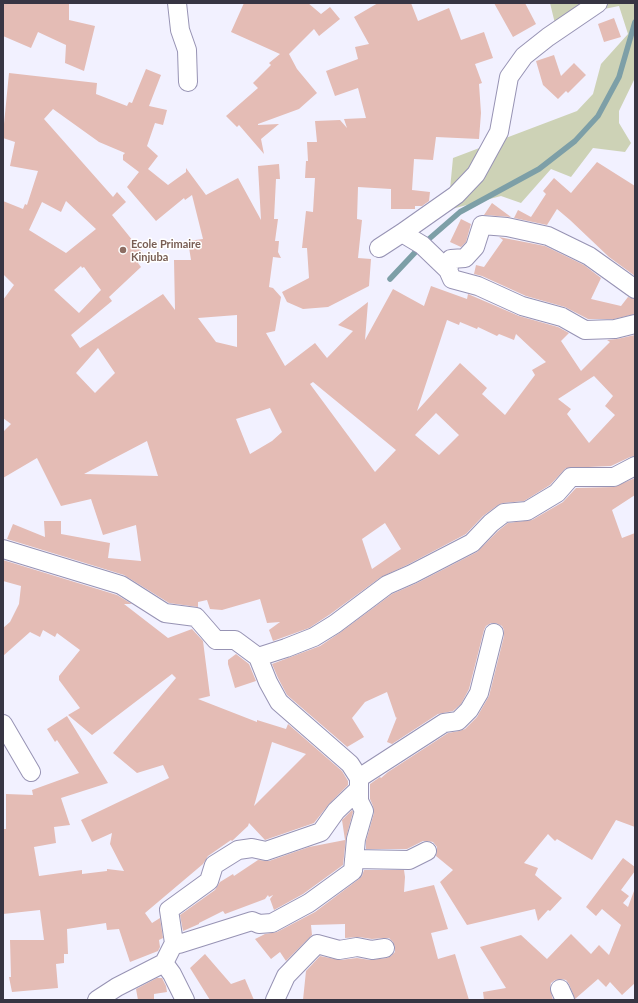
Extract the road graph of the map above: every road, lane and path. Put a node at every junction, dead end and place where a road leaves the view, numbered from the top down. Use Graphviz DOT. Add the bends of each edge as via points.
graph roads {
  1 [pos="177,3"];
  2 [pos="598,3"];
  3 [pos="188,82"];
  4 [pos="402,233"];
  5 [pos="379,248"];
  6 [pos="448,270"];
  7 [pos="635,289"];
  8 [pos="635,324"];
  9 [pos="635,466"];
  10 [pos="3,549"];
  11 [pos="494,633"];
  12 [pos="258,657"];
  13 [pos="3,724"];
  14 [pos="31,772"];
  15 [pos="359,783"];
  16 [pos="427,851"];
  17 [pos="354,859"];
  18 [pos="174,943"];
  19 [pos="384,948"];
  20 [pos="164,963"];
  21 [pos="97,1000"];
  22 [pos="185,1000"];
  23 [pos="275,1000"];
  1 -- 3 [label="street" via="180,30 187,50"];
  2 -- 4 [label="street" via="524,56 509,77 500,132 476,174 456,195"];
  4 -- 5 [label="street"];
  4 -- 6 [label="street" via="422,245"];
  6 -- 7 [label="street" via="451,259 465,258 475,247 482,226 507,227 548,236 588,256"];
  6 -- 8 [label="street" via="452,279 478,286 522,306 562,318 585,330 615,329"];
  9 -- 12 [label="street" via="614,477 572,477 557,493 527,511 504,513 472,543 388,585 314,637"];
  10 -- 12 [label="street" via="121,585 165,613 196,617 216,640 235,640"];
  11 -- 15 [label="street" via="479,693 469,710 458,721 444,723"];
  12 -- 15 [label="street" via="279,702 350,764"];
  13 -- 14 [label="street"];
  15 -- 17 [label="street" via="359,801 364,812 356,839"];
  15 -- 18 [label="street" via="321,832 266,851 252,848 238,850 214,865 209,881 169,910"];
  16 -- 17 [label="street" via="409,860"];
  17 -- 18 [label="street" via="353,871 338,883 309,903 272,923 259,924 252,921 179,944"];
  18 -- 20 [label="street"];
  19 -- 23 [label="street" via="372,950 357,947 339,950 317,944 286,976"];
  20 -- 21 [label="street"];
  20 -- 22 [label="street"];
}
